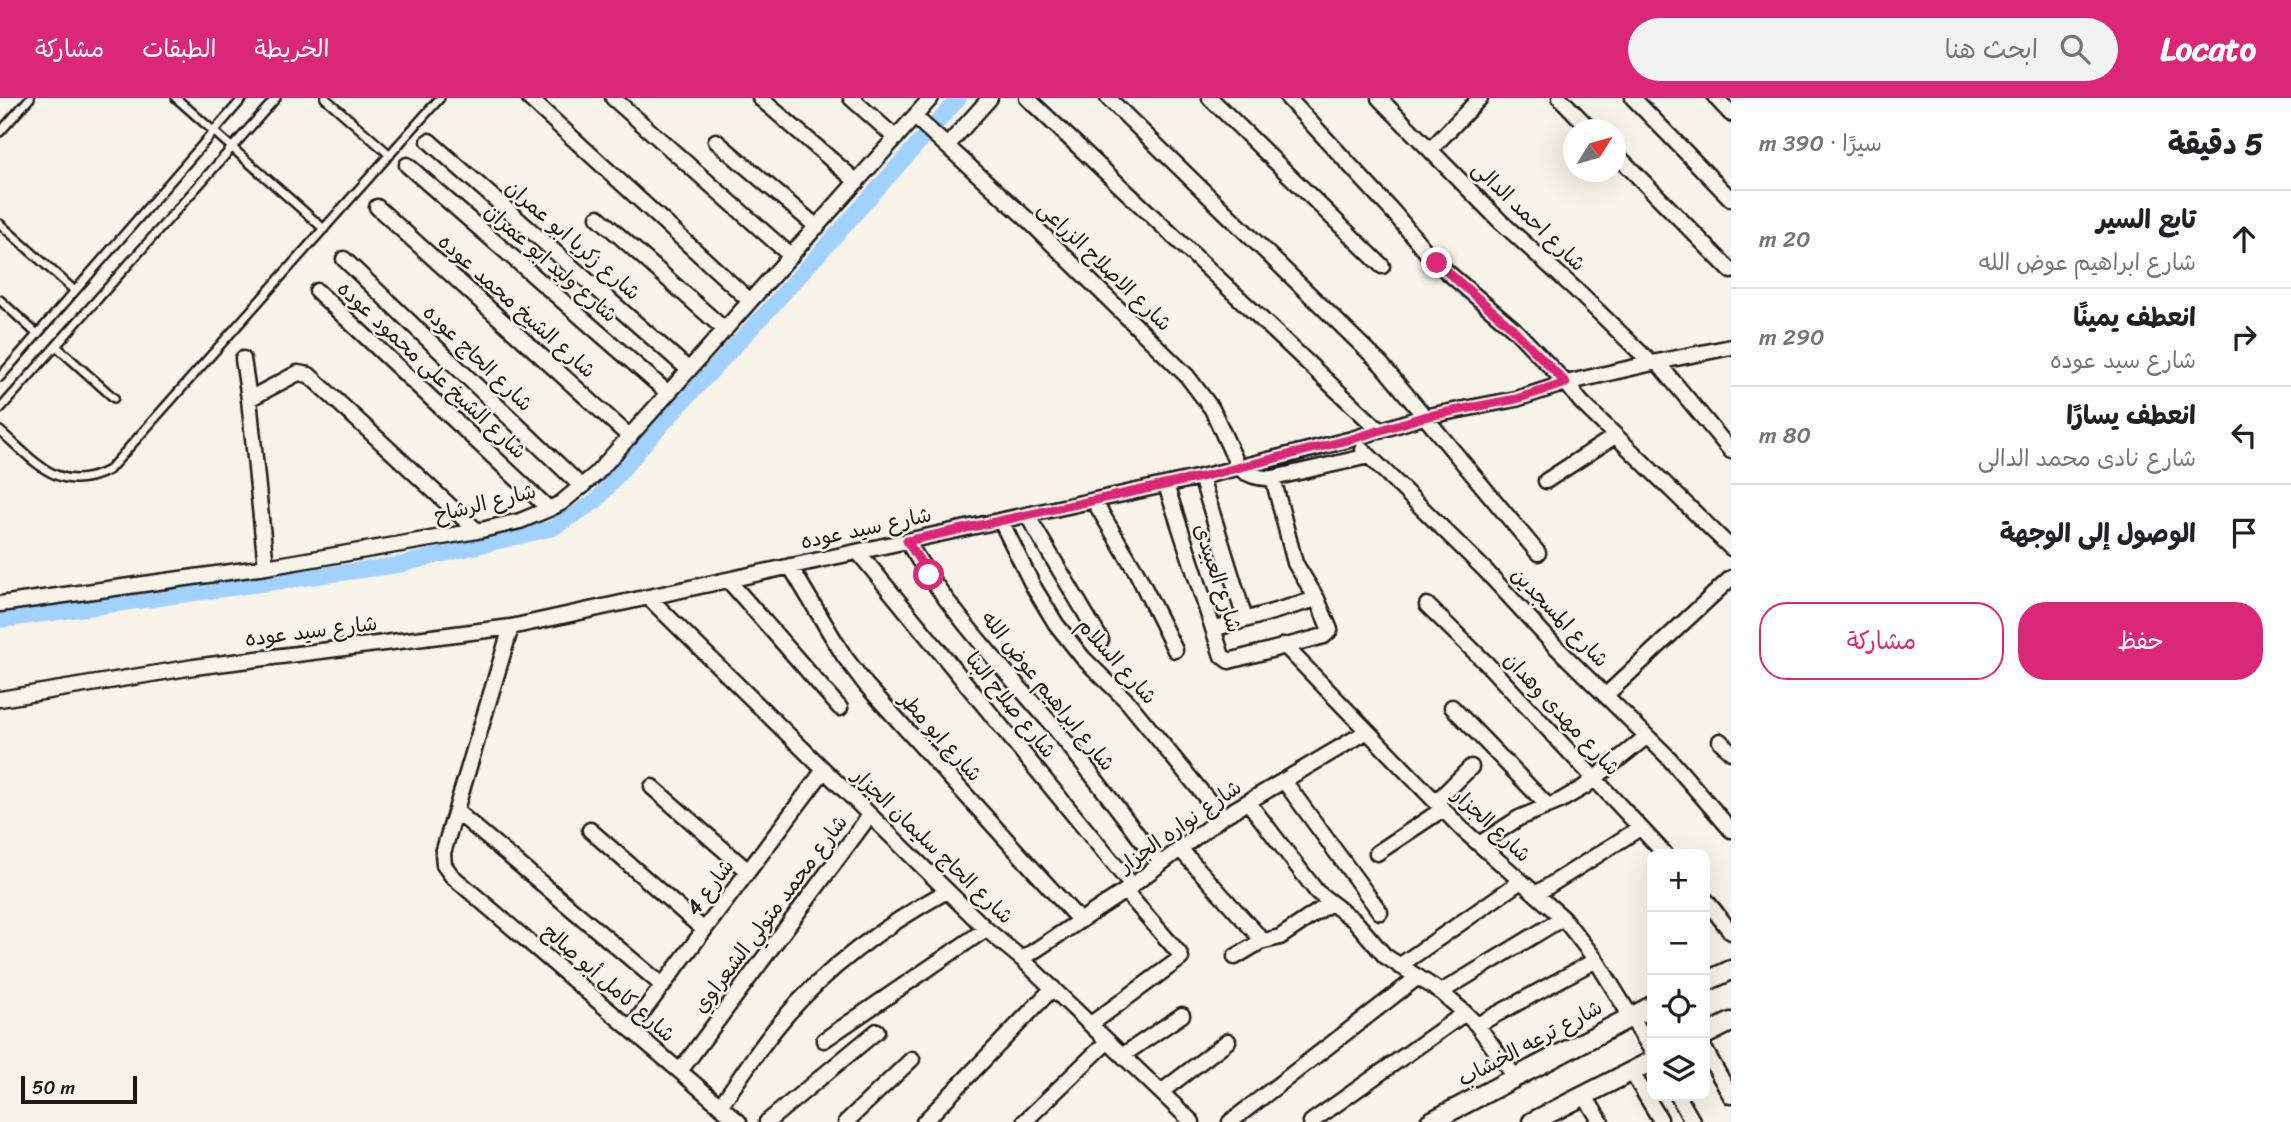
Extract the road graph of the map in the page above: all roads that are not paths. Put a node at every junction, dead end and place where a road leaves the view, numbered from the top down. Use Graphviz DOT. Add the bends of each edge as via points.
graph roads {
  1 [pos="30,98"];
  2 [pos="176,98"];
  3 [pos="243,98"];
  4 [pos="276,98"];
  5 [pos="325,98"];
  6 [pos="440,98"];
  7 [pos="529,98"];
  8 [pos="613,98"];
  9 [pos="760,98"];
  10 [pos="851,98"];
  11 [pos="932,98"];
  12 [pos="990,98"];
  13 [pos="1027,98"];
  14 [pos="1108,98"];
  15 [pos="1210,98"];
  16 [pos="1288,98"];
  17 [pos="1379,98"];
  18 [pos="1560,98"];
  19 [pos="1633,98"];
  20 [pos="1716,98"];
  21 [pos="1473,100"];
  22 [pos="1731,114"];
  23 [pos="915,117"];
  24 [pos="1580,119"];
  25 [pos="0,132"];
  26 [pos="214,132"];
  27 [pos="896,138"];
  28 [pos="429,141"];
  29 [pos="716,141"];
  30 [pos="947,146"];
  31 [pos="232,148"];
  32 [pos="1431,149"];
  33 [pos="390,155"];
  34 [pos="407,165"];
  35 [pos="1626,165"];
  36 [pos="857,182"];
  37 [pos="1731,199"];
  38 [pos="377,207"];
  39 [pos="598,217"];
  40 [pos="0,224"];
  41 [pos="817,227"];
  42 [pos="324,229"];
  43 [pos="791,256"];
  44 [pos="344,259"];
  45 [pos="1381,266"];
  46 [pos="1731,271"];
  47 [pos="317,290"];
  48 [pos="75,291"];
  49 [pos="0,300"];
  50 [pos="750,301"];
  51 [pos="725,330"];
  52 [pos="37,334"];
  53 [pos="56,346"];
  54 [pos="1731,347"];
  55 [pos="243,359"];
  56 [pos="1654,362"];
  57 [pos="688,370"];
  58 [pos="0,377"];
  59 [pos="1566,383"];
  60 [pos="668,393"];
  61 [pos="114,398"];
  62 [pos="249,399"];
  63 [pos="0,409"];
  64 [pos="1423,417"];
  65 [pos="0,431"];
  66 [pos="1380,431"];
  67 [pos="629,436"];
  68 [pos="1615,436"];
  69 [pos="1352,439"];
  70 [pos="1731,450"];
  71 [pos="1369,456"];
  72 [pos="1239,468"];
  73 [pos="1201,477"];
  74 [pos="1273,478"];
  75 [pos="1546,481"];
  76 [pos="1166,485"];
  77 [pos="582,487"];
  78 [pos="1094,500"];
  79 [pos="549,509"];
  80 [pos="1027,515"];
  81 [pos="1001,521"];
  82 [pos="477,531"];
  83 [pos="1728,539"];
  84 [pos="907,541"];
  85 [pos="858,552"];
  86 [pos="1538,553"];
  87 [pos="790,566"];
  88 [pos="266,567"];
  89 [pos="1731,578"];
  90 [pos="728,580"];
  91 [pos="648,597"];
  92 [pos="1317,599"];
  93 [pos="0,604"];
  94 [pos="1427,605"];
  95 [pos="1245,619"];
  96 [pos="510,627"];
  97 [pos="1213,629"];
  98 [pos="1101,640"];
  99 [pos="1284,645"];
  100 [pos="1175,650"];
  101 [pos="1606,695"];
  102 [pos="0,699"];
  103 [pos="1451,707"];
  104 [pos="840,708"];
  105 [pos="1366,732"];
  106 [pos="1646,737"];
  107 [pos="1720,741"];
  108 [pos="1731,752"];
  109 [pos="1471,767"];
  110 [pos="824,770"];
  111 [pos="1595,779"];
  112 [pos="1283,781"];
  113 [pos="652,787"];
  114 [pos="1248,802"];
  115 [pos="1440,806"];
  116 [pos="1548,806"];
  117 [pos="456,811"];
  118 [pos="870,815"];
  119 [pos="1222,817"];
  120 [pos="1640,828"];
  121 [pos="590,830"];
  122 [pos="1731,830"];
  123 [pos="1479,844"];
  124 [pos="1180,849"];
  125 [pos="1660,849"];
  126 [pos="1377,853"];
  127 [pos="1160,864"];
  128 [pos="748,871"];
  129 [pos="1521,881"];
  130 [pos="1128,888"];
  131 [pos="947,891"];
  132 [pos="1536,894"];
  133 [pos="1329,904"];
  134 [pos="1710,905"];
  135 [pos="1381,912"];
  136 [pos="1563,918"];
  137 [pos="1080,921"];
  138 [pos="986,929"];
  139 [pos="705,930"];
  140 [pos="1731,932"];
  141 [pos="1263,941"];
  142 [pos="1236,957"];
  143 [pos="1022,959"];
  144 [pos="1596,960"];
  145 [pos="1399,966"];
  146 [pos="1731,970"];
  147 [pos="1418,977"];
  148 [pos="1710,980"];
  149 [pos="663,986"];
  150 [pos="1053,988"];
  151 [pos="1441,992"];
  152 [pos="1647,1008"];
  153 [pos="1465,1013"];
  154 [pos="1182,1015"];
  155 [pos="1630,1016"];
  156 [pos="1731,1022"];
  157 [pos="1091,1024"];
  158 [pos="1477,1025"];
  159 [pos="630,1029"];
  160 [pos="877,1031"];
  161 [pos="1710,1032"];
  162 [pos="824,1040"];
  163 [pos="1108,1041"];
  164 [pos="1228,1041"];
  165 [pos="1647,1043"];
  166 [pos="1123,1055"];
  167 [pos="912,1059"];
  168 [pos="1710,1059"];
  169 [pos="1647,1064"];
  170 [pos="680,1071"];
  171 [pos="1631,1072"];
  172 [pos="1515,1077"];
  173 [pos="1161,1092"];
  174 [pos="1584,1095"];
  175 [pos="1731,1096"];
  176 [pos="1681,1101"];
  177 [pos="720,1106"];
  178 [pos="1660,1119"];
  179 [pos="738,1122"];
  180 [pos="767,1122"];
  181 [pos="846,1122"];
  182 [pos="924,1122"];
  183 [pos="1024,1122"];
  184 [pos="1192,1122"];
  185 [pos="1230,1122"];
  186 [pos="1311,1122"];
  187 [pos="1430,1122"];
  188 [pos="1532,1122"];
  189 [pos="1601,1122"];
  190 [pos="1693,1122"];
  1 -- 25 [label="lane"];
  2 -- 26 [label="lane"];
  3 -- 26 [label="lane"];
  4 -- 31 [label="lane"];
  5 -- 33 [label="lane"];
  6 -- 33 [label="lane"];
  7 -- 50 [label="street"];
  8 -- 43 [label="street"];
  9 -- 36 [label="street"];
  10 -- 27 [label="street"];
  11 -- 23 [label="street, شارع الرشاح"];
  12 -- 30 [label="street"];
  13 -- 66 [label="street"];
  14 -- 64 [label="street" via="1381,364"];
  15 -- 45 [label="street"];
  16 -- 59 [label="street" via="1432,259 1509,325"];
  17 -- 32 [label="street, شارع احمد الدالى"];
  18 -- 24 [label="street"];
  19 -- 37 [label="street"];
  20 -- 22 [label="street"];
  21 -- 32 [label="street"];
  23 -- 27 [label="street, شارع الرشاح"];
  23 -- 30 [label="street, شارع الاصلاح الزراعى"];
  26 -- 31 [label="lane"];
  26 -- 48 [label="lane"];
  27 -- 36 [label="street, شارع الرشاح"];
  28 -- 57 [label="street, شارع زكريا ابو عمران"];
  29 -- 41 [label="street"];
  30 -- 72 [label="street, شارع الاصلاح الزراعى" via="1187,376 1217,418"];
  31 -- 42 [label="lane"];
  31 -- 53 [label="lane"];
  32 -- 56 [label="street, شارع احمد الدالى" via="1489,210"];
  33 -- 42 [label="lane"];
  34 -- 60 [label="street, شارع وليد ابو عمران"];
  35 -- 46 [label="street"];
  36 -- 41 [label="street, شارع الرشاح"];
  38 -- 67 [label="street, شارع الشيخ محمد عوده"];
  39 -- 51 [label="street"];
  40 -- 48 [label="lane"];
  41 -- 43 [label="street, شارع الرشاح"];
  42 -- 65 [label="lane" via="109,470 77,481 61,478"];
  43 -- 50 [label="street, شارع الرشاح"];
  44 -- 77 [label="street, شارع الحاج عوده"];
  47 -- 79 [label="street, شارع الشيخ على محمود عوده"];
  48 -- 52 [label="lane"];
  49 -- 52 [label="lane"];
  50 -- 51 [label="street, شارع الرشاح"];
  51 -- 57 [label="street, شارع الرشاح"];
  52 -- 58 [label="lane"];
  53 -- 61 [label="lane"];
  53 -- 63 [label="lane"];
  54 -- 56 [label="street, شارع سيد عوده"];
  55 -- 62 [label="street"];
  56 -- 59 [label="street, شارع سيد عوده"];
  56 -- 70 [label="street, شارع احمد الدالى"];
  57 -- 60 [label="street, شارع الرشاح"];
  59 -- 64 [label="street, شارع سيد عوده" via="1516,399"];
  59 -- 68 [label="street"];
  60 -- 67 [label="street, شارع الرشاح"];
  62 -- 82 [label="street" via="298,373 310,375"];
  62 -- 88 [label="street"];
  64 -- 66 [label="street, شارع سيد عوده"];
  64 -- 86 [label="street"];
  66 -- 69 [label="street, شارع سيد عوده"];
  67 -- 77 [label="street, شارع الرشاح"];
  68 -- 75 [label="street"];
  68 -- 83 [label="street"];
  69 -- 71 [label="street, شارع المسجدين"];
  69 -- 72 [label="street, شارع سيد عوده"];
  71 -- 74 [label="street"];
  71 -- 101 [label="street, شارع المسجدين"];
  72 -- 73 [label="street, شارع سيد عوده"];
  72 -- 74 [label="street" via="1251,476"];
  73 -- 76 [label="street, شارع سيد عوده"];
  73 -- 95 [label="street"];
  74 -- 92 [label="street, شارع العبيدى" via="1295,563"];
  76 -- 78 [label="street, شارع سيد عوده"];
  76 -- 97 [label="street, شارع العبيدى"];
  77 -- 79 [label="street, شارع الرشاح"];
  78 -- 80 [label="street, شارع سيد عوده"];
  78 -- 100 [label="street"];
  79 -- 82 [label="street, شارع الرشاح"];
  80 -- 81 [label="street, شارع سيد عوده"];
  80 -- 98 [label="street"];
  81 -- 84 [label="street, شارع سيد عوده"];
  81 -- 119 [label="street, شارع السلام" via="1056,624 1127,701"];
  82 -- 88 [label="street, شارع الرشاح"];
  84 -- 85 [label="street, شارع سيد عوده"];
  84 -- 127 [label="street, شارع ابراهيم عوض الله" via="940,592"];
  85 -- 87 [label="street, شارع سيد عوده"];
  85 -- 130 [label="street, شارع صلاح البنا"];
  87 -- 90 [label="street, شارع سيد عوده"];
  87 -- 137 [label="street, شارع ابو مطر" via="866,685"];
  88 -- 93 [label="street, شارع الرشاح"];
  89 -- 101 [label="street"];
  90 -- 91 [label="street, شارع سيد عوده"];
  90 -- 104 [label="street"];
  91 -- 96 [label="street, شارع سيد عوده"];
  91 -- 110 [label="street, شارع الحاج سليمان الجزار"];
  92 -- 95 [label="street"];
  92 -- 99 [label="street, شارع العبيدى" via="1329,633"];
  94 -- 111 [label="street, شارع مهدى وهدان"];
  95 -- 97 [label="street"];
  96 -- 102 [label="street, شارع سيد عوده" via="194,667"];
  96 -- 117 [label="street"];
  97 -- 99 [label="street, شارع العبيدى" via="1227,661"];
  99 -- 105 [label="street, شارع الجزار"];
  101 -- 106 [label="street, شارع المسجدين"];
  103 -- 116 [label="street"];
  105 -- 112 [label="street, شارع نواره الجزار"];
  105 -- 115 [label="street, شارع الجزار"];
  106 -- 111 [label="street"];
  106 -- 122 [label="street, شارع المسجدين"];
  107 -- 108 [label="street"];
  109 -- 115 [label="street"];
  110 -- 118 [label="street, شارع الحاج سليمان الجزار"];
  110 -- 128 [label="street, شارع 4"];
  111 -- 116 [label="street"];
  111 -- 120 [label="street, شارع مهدى وهدان"];
  112 -- 114 [label="street, شارع نواره الجزار"];
  112 -- 135 [label="street"];
  113 -- 128 [label="street"];
  114 -- 119 [label="street, شارع نواره الجزار"];
  114 -- 133 [label="street"];
  115 -- 123 [label="street, شارع الجزار"];
  115 -- 126 [label="street"];
  116 -- 123 [label="street"];
  117 -- 149 [label="street"];
  117 -- 159 [label="street, شارع كامل أبو صالح" via="443,853 452,876"];
  118 -- 131 [label="street, شارع الحاج سليمان الجزار"];
  118 -- 170 [label="street, شارع محمد متولي الشعراوي"];
  119 -- 124 [label="street, شارع نواره الجزار"];
  120 -- 125 [label="street, شارع مهدى وهدان"];
  120 -- 132 [label="street"];
  121 -- 139 [label="street"];
  123 -- 129 [label="street, شارع الجزار"];
  124 -- 127 [label="street, شارع نواره الجزار"];
  124 -- 141 [label="street"];
  127 -- 130 [label="street, شارع نواره الجزار"];
  128 -- 139 [label="street, شارع 4"];
  129 -- 132 [label="street, شارع الجزار"];
  129 -- 145 [label="street"];
  130 -- 137 [label="street, شارع نواره الجزار"];
  130 -- 157 [label="street, شارع صلاح البنا" via="1181,958"];
  131 -- 138 [label="street, شارع الحاج سليمان الجزار"];
  131 -- 177 [label="street" via="858,947 817,983 780,1023"];
  132 -- 136 [label="street, شارع الجزار"];
  133 -- 141 [label="street" via="1280,937"];
  133 -- 145 [label="street" via="1355,921"];
  134 -- 140 [label="street"];
  136 -- 144 [label="street, شارع الجزار"];
  136 -- 151 [label="street"];
  137 -- 143 [label="street, شارع نواره الجزار"];
  138 -- 143 [label="street, شارع الحاج سليمان الجزار"];
  138 -- 162 [label="street"];
  139 -- 149 [label="street, شارع 4"];
  141 -- 142 [label="street"];
  143 -- 150 [label="street, شارع الحاج سليمان الجزار"];
  144 -- 155 [label="street, شارع الجزار"];
  144 -- 158 [label="street"];
  145 -- 147 [label="street"];
  146 -- 148 [label="street"];
  147 -- 151 [label="street"];
  147 -- 185 [label="street"];
  149 -- 159 [label="street, شارع 4"];
  150 -- 157 [label="street, شارع الحاج سليمان الجزار"];
  150 -- 182 [label="street"];
  151 -- 153 [label="street"];
  152 -- 155 [label="street, شارع ترعه الخشاب"];
  153 -- 158 [label="street"];
  153 -- 186 [label="street"];
  154 -- 166 [label="street"];
  155 -- 165 [label="street, شارع الجزار"];
  155 -- 172 [label="street, شارع ترعه الخشاب"];
  156 -- 161 [label="street"];
  157 -- 163 [label="street, شارع الحاج سليمان الجزار"];
  158 -- 172 [label="street"];
  159 -- 170 [label="street, شارع كامل أبو صالح"];
  160 -- 180 [label="street"];
  163 -- 166 [label="street, شارع الحاج سليمان الجزار"];
  163 -- 183 [label="street"];
  164 -- 173 [label="street"];
  166 -- 173 [label="street, شارع الحاج سليمان الجزار"];
  167 -- 181 [label="street"];
  168 -- 175 [label="street"];
  169 -- 171 [label="street"];
  170 -- 177 [label="street, شارع كامل أبو صالح"];
  171 -- 174 [label="street"];
  171 -- 178 [label="street"];
  172 -- 187 [label="street, شارع ترعه الخشاب"];
  173 -- 184 [label="street, شارع الحاج سليمان الجزار"];
  174 -- 188 [label="street"];
  174 -- 189 [label="street"];
  176 -- 190 [label="street"];
  177 -- 179 [label="street, شارع كامل أبو صالح"];
}
